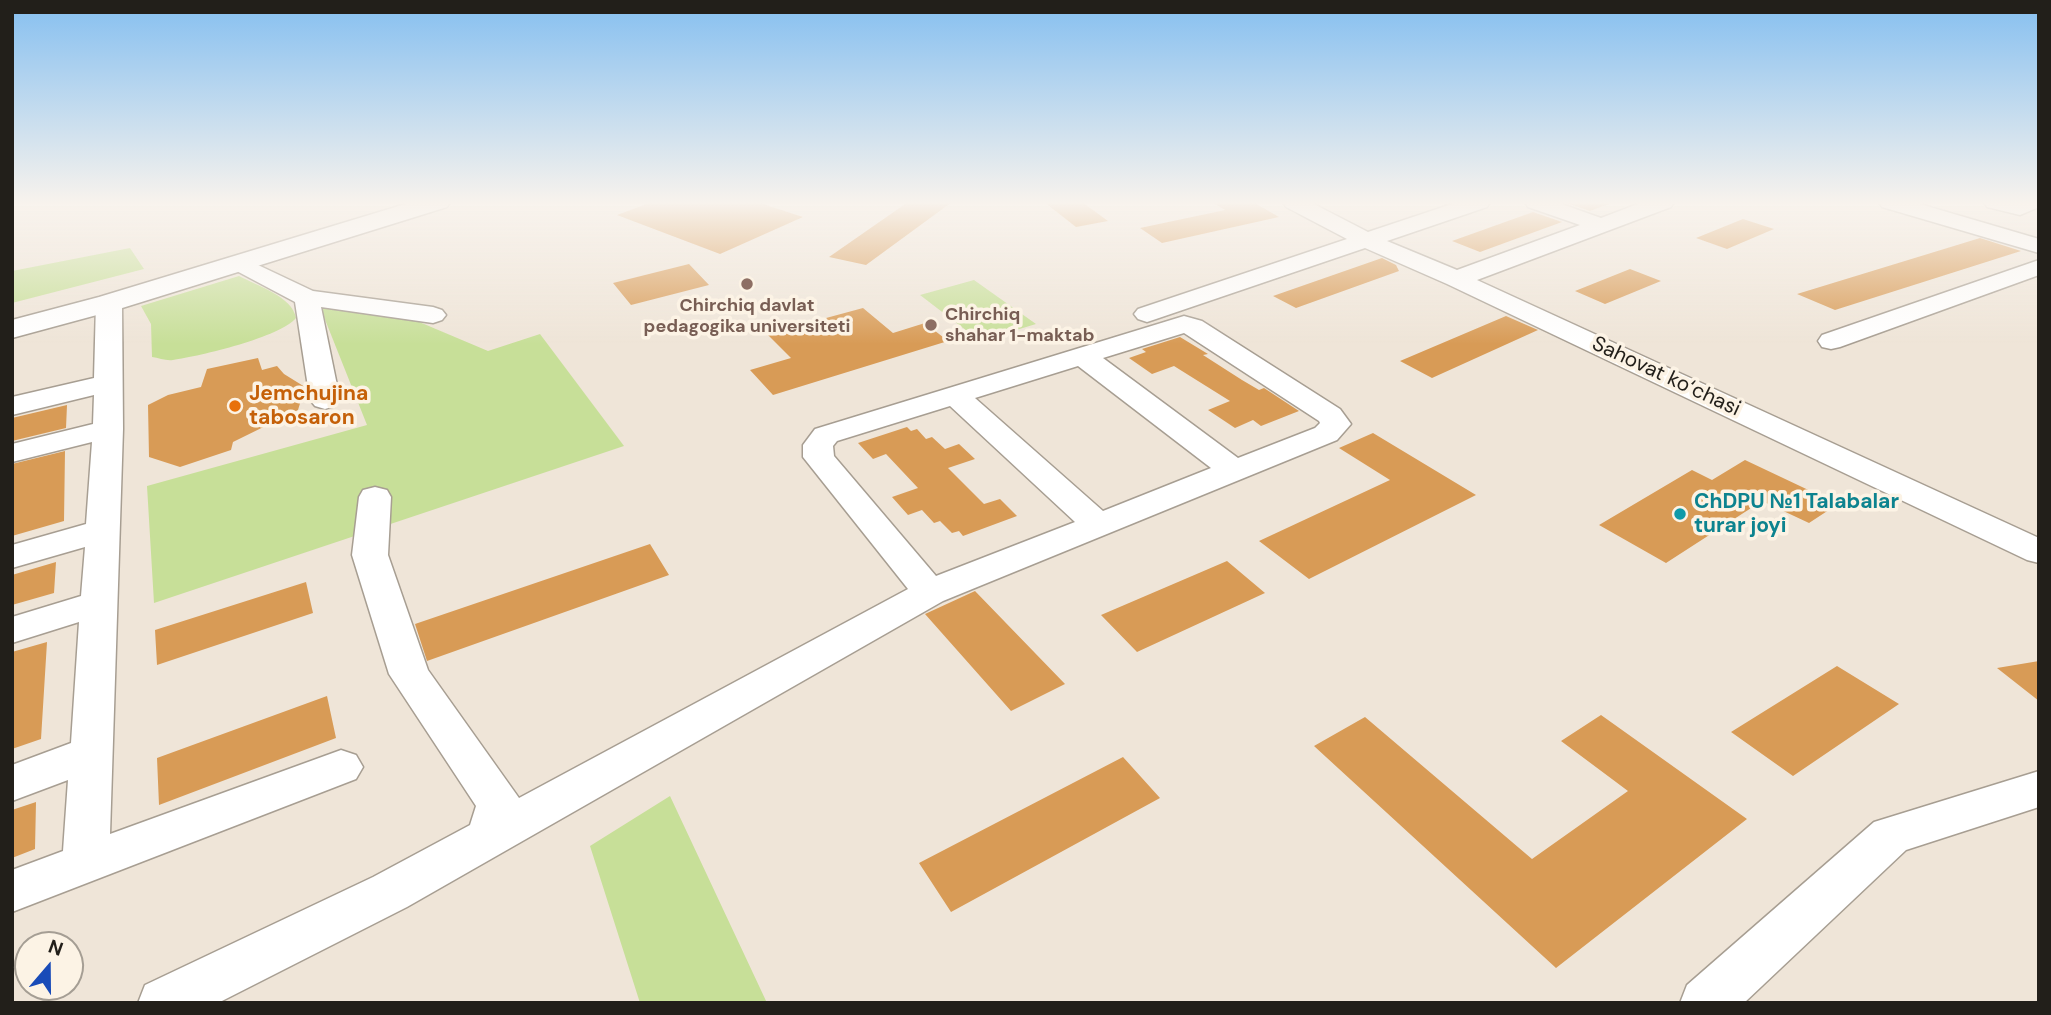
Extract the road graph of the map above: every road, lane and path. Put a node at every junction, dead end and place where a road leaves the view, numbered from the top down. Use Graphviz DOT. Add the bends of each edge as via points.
graph roads {
  1 [pos="283,249"];
  2 [pos="1339,249"];
  3 [pos="1388,249"];
  4 [pos="1536,249"];
  5 [pos="239,263"];
  6 [pos="2039,267"];
  7 [pos="1456,279"];
  8 [pos="307,298"];
  9 [pos="109,303"];
  10 [pos="433,315"];
  11 [pos="12,330"];
  12 [pos="1831,341"];
  13 [pos="1081,355"];
  14 [pos="108,383"];
  15 [pos="952,386"];
  16 [pos="325,400"];
  17 [pos="12,406"];
  18 [pos="108,429"];
  19 [pos="12,453"];
  20 [pos="1235,471"];
  21 [pos="375,497"];
  22 [pos="1099,525"];
  23 [pos="101,531"];
  24 [pos="2039,552"];
  25 [pos="12,557"];
  26 [pos="930,592"];
  27 [pos="99,603"];
  28 [pos="12,630"];
  29 [pos="92,753"];
  30 [pos="341,767"];
  31 [pos="12,783"];
  32 [pos="2039,789"];
  33 [pos="489,838"];
  34 [pos="86,862"];
  35 [pos="12,891"];
  36 [pos="164,1003"];
  37 [pos="1706,1003"];
  1 -- 5 [label="main road"];
  2 -- 15 [label="street"];
  3 -- 7 [label="street, Sahovat ko‘chasi"];
  4 -- 7 [label="street"];
  5 -- 8 [label="street"];
  5 -- 9 [label="main road"];
  6 -- 12 [label="street"];
  7 -- 24 [label="street, Sahovat ko‘chasi"];
  8 -- 10 [label="street"];
  8 -- 16 [label="street"];
  9 -- 11 [label="main road"];
  9 -- 14 [label="street"];
  13 -- 15 [label="street"];
  13 -- 20 [label="street"];
  13 -- 20 [label="street" via="1184,324 1330,415 1336,424 1326,434"];
  14 -- 17 [label="street"];
  14 -- 18 [label="street"];
  15 -- 22 [label="street"];
  15 -- 26 [label="street" via="826,435 818,445 819,457"];
  18 -- 19 [label="street"];
  18 -- 23 [label="street"];
  20 -- 22 [label="street"];
  21 -- 33 [label="street" via="370,555 409,674 499,804"];
  22 -- 26 [label="street"];
  23 -- 25 [label="street"];
  23 -- 27 [label="street"];
  26 -- 33 [label="street"];
  27 -- 28 [label="street"];
  27 -- 29 [label="street"];
  29 -- 31 [label="street"];
  29 -- 34 [label="street"];
  30 -- 34 [label="street"];
  32 -- 37 [label="street" via="1890,836"];
  33 -- 36 [label="street"];
  34 -- 35 [label="street"];
}
